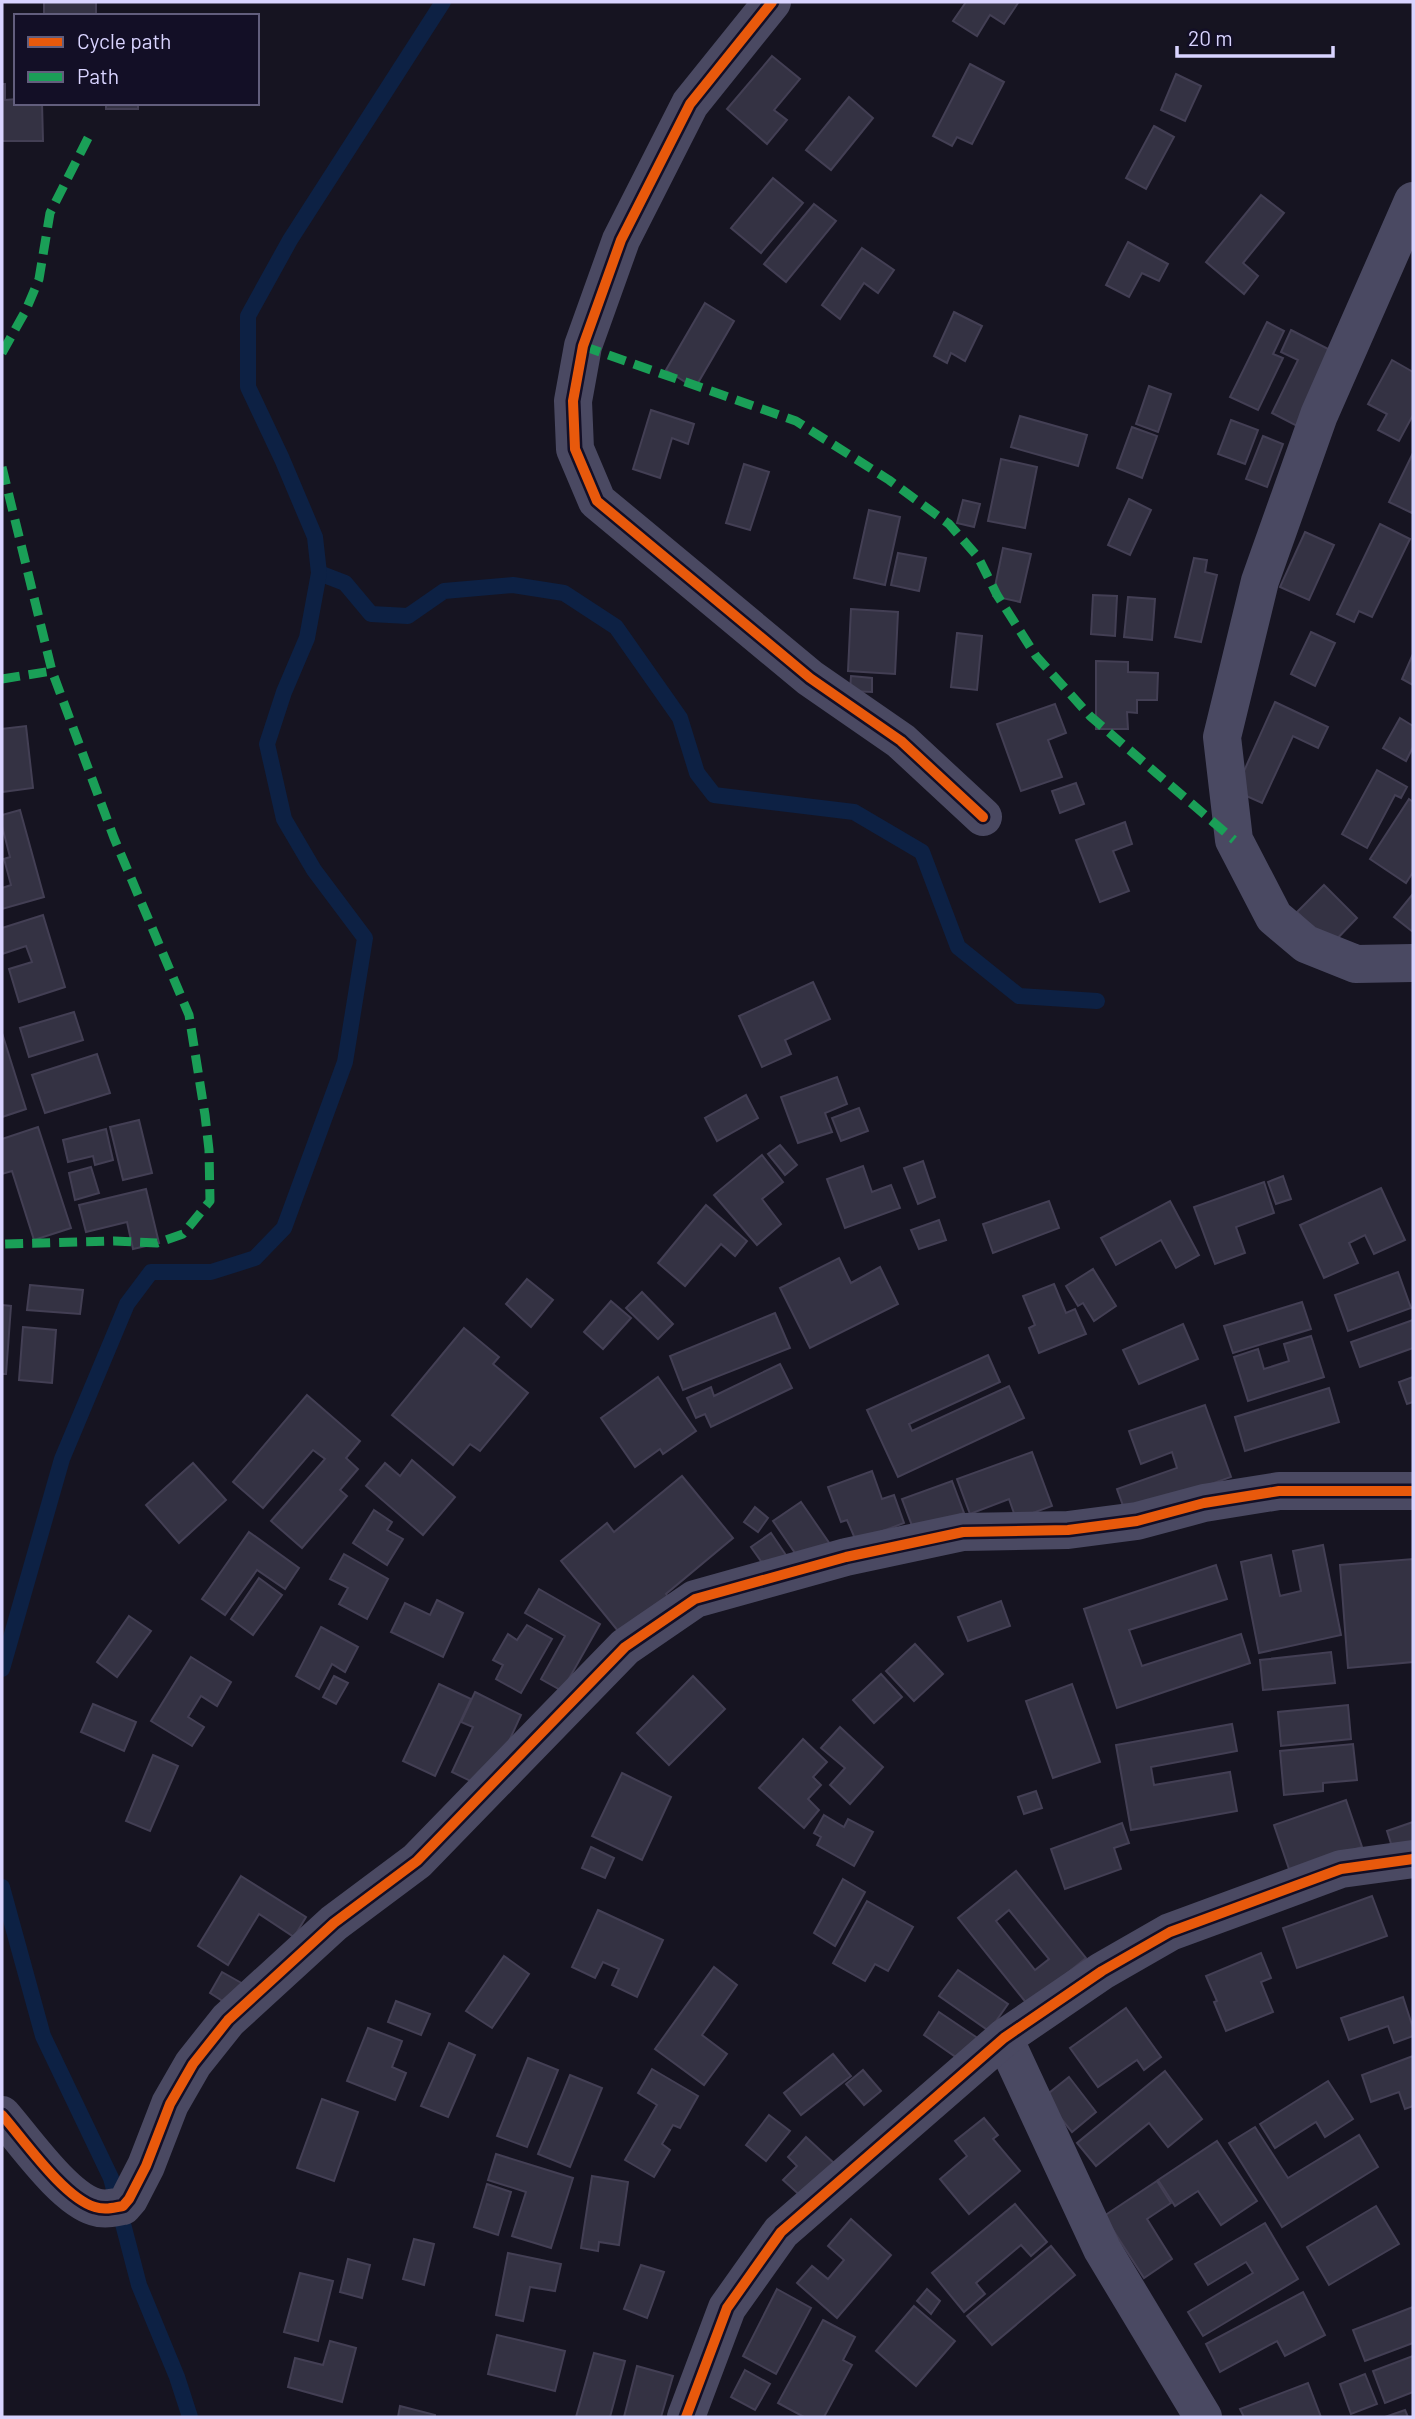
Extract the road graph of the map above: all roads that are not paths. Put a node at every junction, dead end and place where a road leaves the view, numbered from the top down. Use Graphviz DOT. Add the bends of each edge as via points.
graph roads {
  1 [pos="772,2"];
  2 [pos="1413,201"];
  3 [pos="983,817"];
  4 [pos="1413,963"];
  5 [pos="1413,1491"];
  6 [pos="1413,1859"];
  7 [pos="1004,2038"];
  8 [pos="2,2115"];
  9 [pos="686,2417"];
  10 [pos="1203,2417"];
  1 -- 3 [label="street" via="690,104 621,240 583,346 573,401 576,449 597,501 810,678 901,741"];
  2 -- 4 [label="street" via="1319,415 1260,581 1222,737 1234,840 1274,916 1306,944 1356,964"];
  5 -- 8 [label="street" via="1279,1491 1204,1503 1137,1521 1068,1530 963,1532 846,1557 695,1599 625,1647 417,1861 334,1923 228,2020 193,2064 170,2104 146,2166 122,2206 93,2207 67,2190"];
  6 -- 7 [label="street" via="1341,1869 1170,1932 1102,1971"];
  7 -- 9 [label="street" via="781,2232 727,2308"];
  7 -- 10 [label="street" via="1102,2249"];
}
